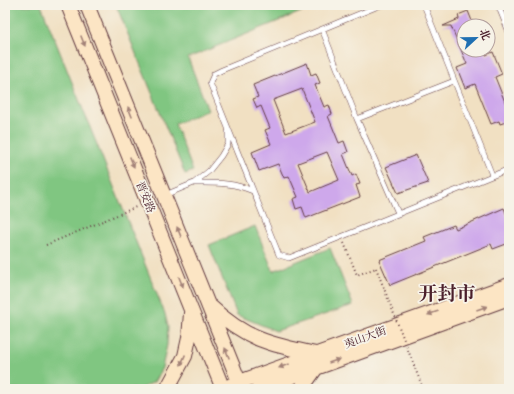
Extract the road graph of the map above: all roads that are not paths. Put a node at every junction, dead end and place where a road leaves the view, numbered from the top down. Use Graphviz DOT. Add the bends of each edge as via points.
graph roads {
  1 [pos="68,5"];
  2 [pos="87,5"];
  3 [pos="381,5"];
  4 [pos="424,5"];
  5 [pos="498,5"];
  6 [pos="322,29"];
  7 [pos="509,32"];
  8 [pos="454,81"];
  9 [pos="357,119"];
  10 [pos="228,129"];
  11 [pos="509,169"];
  12 [pos="492,175"];
  13 [pos="194,183"];
  14 [pos="253,191"];
  15 [pos="164,195"];
  16 [pos="398,213"];
  17 [pos="509,285"];
  18 [pos="509,298"];
  19 [pos="207,304"];
  20 [pos="191,308"];
  21 [pos="316,361"];
  22 [pos="240,386"];
  23 [pos="167,389"];
  24 [pos="222,389"];
  25 [pos="258,389"];
  26 [pos="301,389"];
  1 -- 20 [label="main road, 晋安路, one-way"];
  15 -- 2 [label="main road, 晋安路, one-way"];
  3 -- 6 [label="lane"];
  4 -- 8 [label="lane"];
  5 -- 7 [label="lane"];
  6 -- 9 [label="lane"];
  6 -- 10 [label="lane" via="214,74 210,83"];
  8 -- 9 [label="lane"];
  8 -- 12 [label="lane"];
  9 -- 16 [label="lane"];
  10 -- 13 [label="lane" via="228,144 221,156 209,171"];
  10 -- 14 [label="lane"];
  11 -- 12 [label="lane"];
  12 -- 16 [label="lane"];
  13 -- 14 [label="lane" via="228,183"];
  13 -- 15 [label="lane"];
  14 -- 16 [label="lane" via="279,255 289,258"];
  19 -- 15 [label="main road, 晋安路, one-way"];
  17 -- 21 [label="main road, 夷山大街, one-way"];
  21 -- 18 [label="main road, 夷山大街, one-way"];
  19 -- 21 [label="main road" via="238,329 256,339"];
  22 -- 19 [label="main road, 晋安路, one-way"];
  20 -- 23 [label="main road, one-way" via="185,356"];
  20 -- 24 [label="main road, 晋安路"];
  21 -- 22 [label="main road, 夷山大街, one-way"];
  21 -- 25 [label="main road, 夷山大街"];
  21 -- 26 [label="main road"];
  22 -- 24 [label="main road, 夷山大街"];
}
